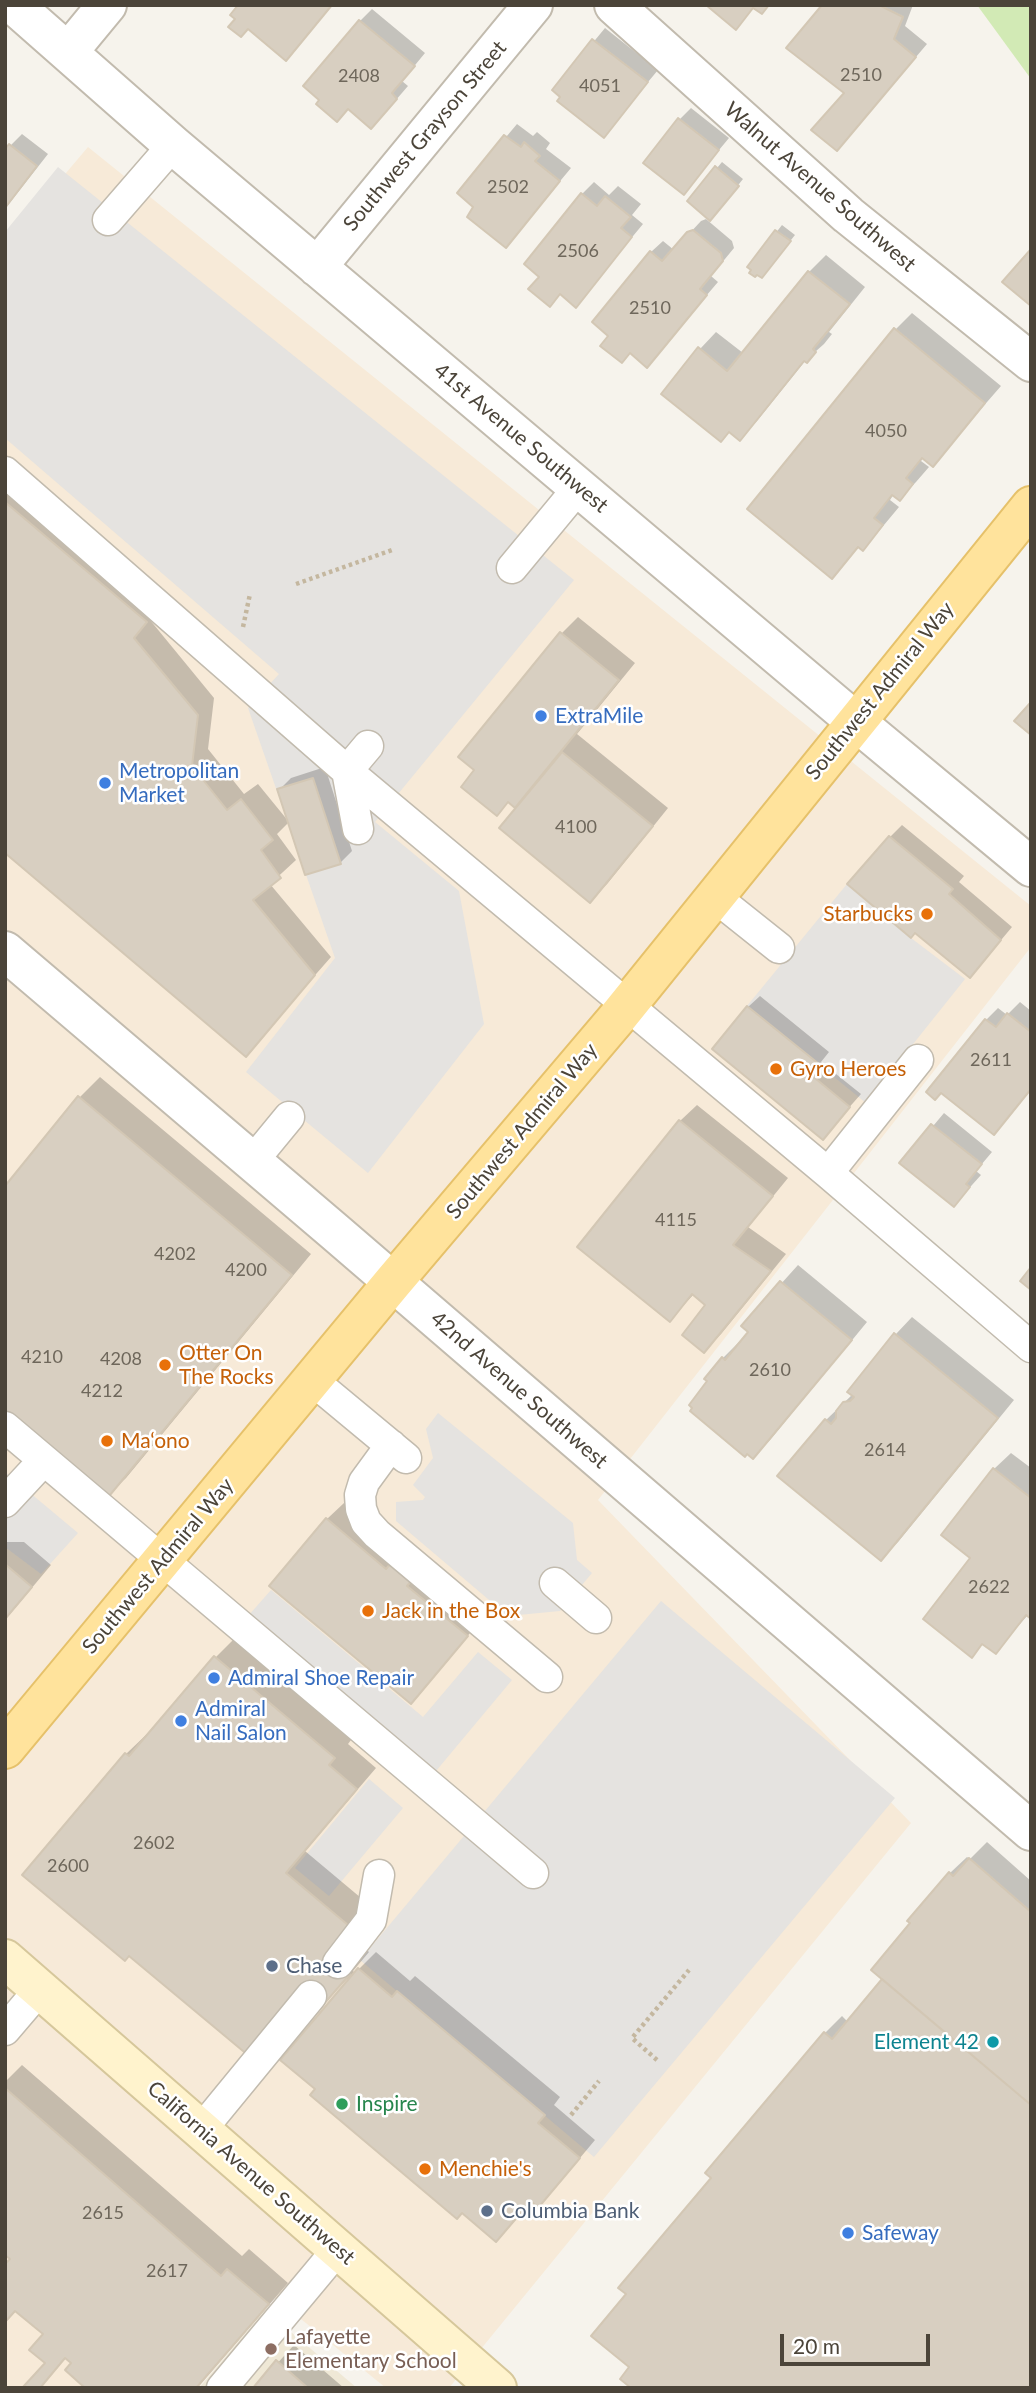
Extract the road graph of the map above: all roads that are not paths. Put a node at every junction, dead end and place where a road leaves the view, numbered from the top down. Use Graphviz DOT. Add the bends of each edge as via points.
graph roads {
  1 [pos="14,5"];
  2 [pos="107,5"];
  3 [pos="533,5"];
  4 [pos="614,5"];
  5 [pos="69,51"];
  6 [pos="173,145"];
  7 [pos="108,220"];
  8 [pos="317,267"];
  9 [pos="1031,362"];
  10 [pos="5,472"];
  11 [pos="579,486"];
  12 [pos="1031,506"];
  13 [pos="512,568"];
  14 [pos="855,722"];
  15 [pos="368,746"];
  16 [pos="347,771"];
  17 [pos="358,829"];
  18 [pos="1031,867"];
  19 [pos="715,897"];
  20 [pos="779,948"];
  21 [pos="5,951"];
  22 [pos="627,1005"];
  23 [pos="918,1060"];
  24 [pos="289,1117"];
  25 [pos="252,1162"];
  26 [pos="828,1173"];
  27 [pos="393,1282"];
  28 [pos="1031,1347"];
  29 [pos="312,1380"];
  30 [pos="5,1427"];
  31 [pos="44,1460"];
  32 [pos="5,1502"];
  33 [pos="162,1561"];
  34 [pos="555,1583"];
  35 [pos="596,1618"];
  36 [pos="547,1677"];
  37 [pos="5,1749"];
  38 [pos="1031,1831"];
  39 [pos="533,1873"];
  40 [pos="379,1875"];
  41 [pos="5,1959"];
  42 [pos="338,1963"];
  43 [pos="40,1989"];
  44 [pos="311,1996"];
  45 [pos="5,2030"];
  46 [pos="201,2130"];
  47 [pos="338,2249"];
  48 [pos="222,2388"];
  49 [pos="497,2388"];
  1 -- 5 [label="street, 41st Avenue Southwest"];
  2 -- 5 [label="street"];
  3 -- 8 [label="street, Southwest Grayson Street"];
  4 -- 9 [label="street, Walnut Avenue Southwest" via="848,215"];
  5 -- 6 [label="street, 41st Avenue Southwest"];
  6 -- 7 [label="lane"];
  6 -- 8 [label="street, 41st Avenue Southwest"];
  8 -- 11 [label="street, 41st Avenue Southwest"];
  10 -- 16 [label="lane"];
  11 -- 13 [label="lane"];
  11 -- 14 [label="street, 41st Avenue Southwest"];
  12 -- 14 [label="main road, Southwest Admiral Way"];
  14 -- 18 [label="street, 41st Avenue Southwest"];
  14 -- 19 [label="main road, Southwest Admiral Way"];
  15 -- 16 [label="lane"];
  16 -- 17 [label="lane"];
  16 -- 22 [label="lane"];
  19 -- 20 [label="lane"];
  19 -- 22 [label="main road, Southwest Admiral Way"];
  21 -- 25 [label="street, 42nd Avenue Southwest"];
  22 -- 26 [label="lane"];
  22 -- 27 [label="main road, Southwest Admiral Way"];
  23 -- 26 [label="lane"];
  24 -- 25 [label="lane"];
  25 -- 27 [label="street, 42nd Avenue Southwest"];
  26 -- 28 [label="lane"];
  27 -- 29 [label="main road, Southwest Admiral Way"];
  27 -- 38 [label="street, 42nd Avenue Southwest"];
  29 -- 33 [label="main road, Southwest Admiral Way"];
  29 -- 36 [label="lane" via="398,1452 364,1482 360,1495 366,1522"];
  30 -- 31 [label="lane"];
  31 -- 32 [label="lane"];
  31 -- 33 [label="lane"];
  33 -- 37 [label="main road, Southwest Admiral Way"];
  33 -- 39 [label="lane"];
  34 -- 35 [label="lane"];
  40 -- 42 [label="lane" via="371,1920"];
  41 -- 43 [label="main road, California Avenue Southwest"];
  43 -- 45 [label="lane"];
  43 -- 46 [label="main road, California Avenue Southwest"];
  44 -- 46 [label="lane"];
  46 -- 47 [label="main road, California Avenue Southwest"];
  47 -- 48 [label="lane"];
  47 -- 49 [label="main road, California Avenue Southwest"];
}
